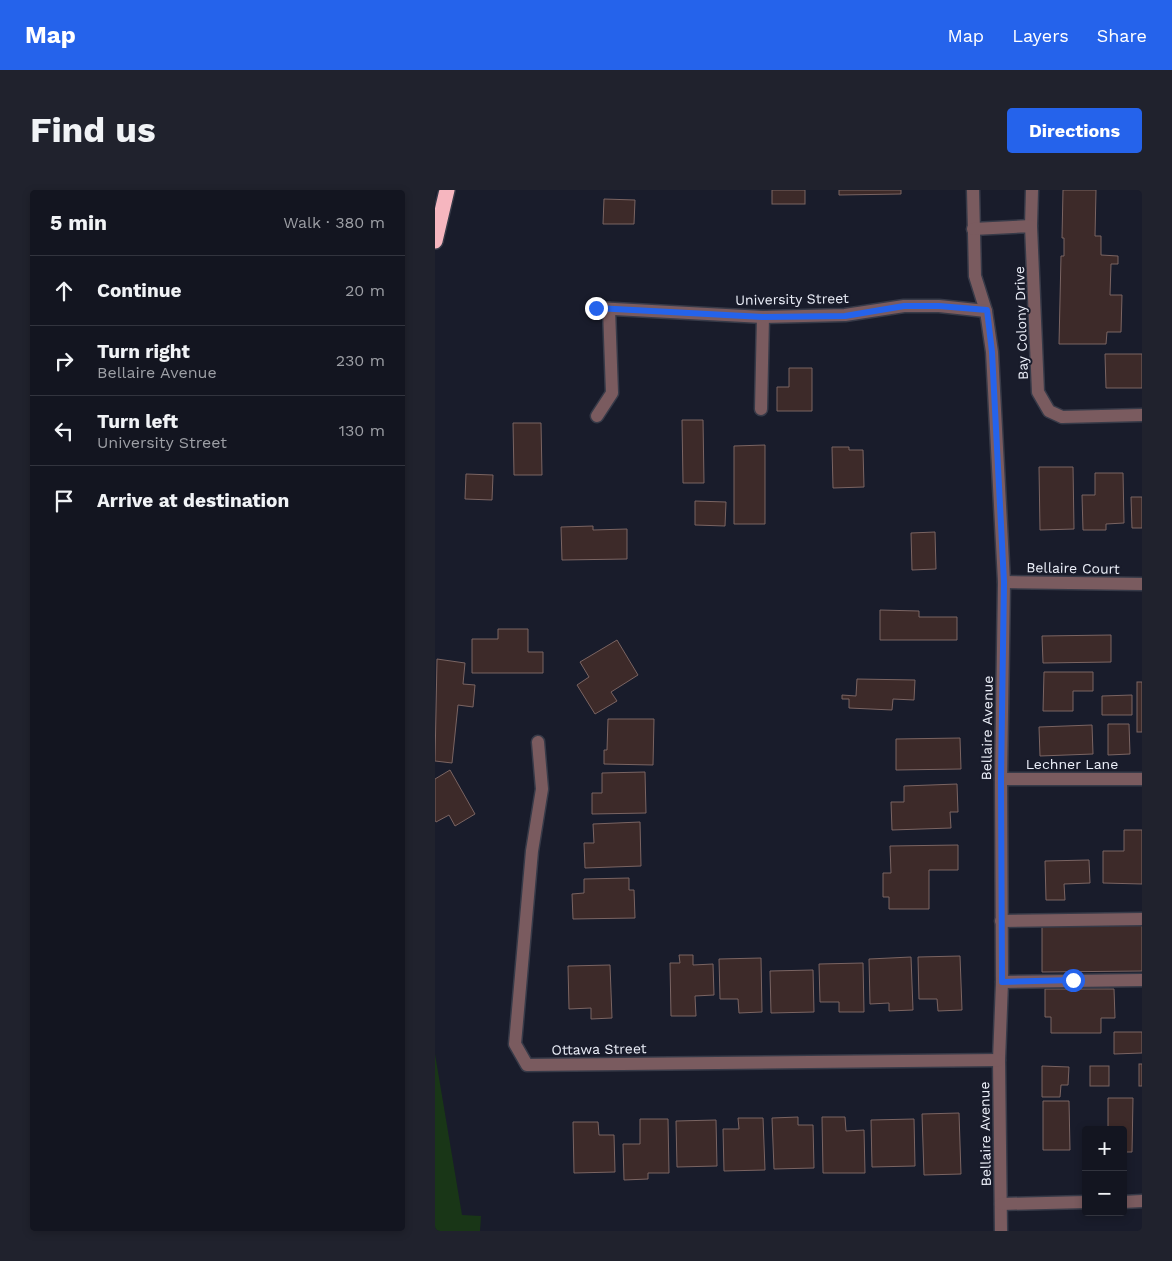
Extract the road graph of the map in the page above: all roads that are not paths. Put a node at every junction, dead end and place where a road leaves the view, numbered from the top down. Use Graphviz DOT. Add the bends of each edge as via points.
graph roads {
  1 [pos="447,190"];
  2 [pos="973,190"];
  3 [pos="1032,190"];
  4 [pos="1031,226"];
  5 [pos="973,229"];
  6 [pos="435,241"];
  7 [pos="987,310"];
  8 [pos="763,317"];
  9 [pos="761,409"];
  10 [pos="1142,414"];
  11 [pos="597,416"];
  12 [pos="1004,582"];
  13 [pos="1142,584"];
  14 [pos="538,742"];
  15 [pos="1001,779"];
  16 [pos="1142,780"];
  17 [pos="1142,919"];
  18 [pos="1001,921"];
  19 [pos="1142,980"];
  20 [pos="1002,982"];
  21 [pos="999,1060"];
  22 [pos="1142,1201"];
  23 [pos="1082,1202"];
  24 [pos="1127,1202"];
  25 [pos="1001,1204"];
  26 [pos="1001,1231"];
  1 -- 6 [label="highway"];
  2 -- 5 [label="street"];
  3 -- 4 [label="street, Bay Colony Drive"];
  4 -- 5 [label="street"];
  4 -- 10 [label="street, Bay Colony Drive" via="1039,392 1049,411 1062,417"];
  5 -- 7 [label="street, Bellaire Avenue" via="975,276"];
  7 -- 8 [label="street, University Street" via="904,306 845,316"];
  7 -- 12 [label="street, Bellaire Avenue"];
  8 -- 9 [label="street"];
  8 -- 11 [label="street, University Street" via="603,309 612,393"];
  12 -- 13 [label="street, Bellaire Court"];
  12 -- 15 [label="street, Bellaire Avenue"];
  14 -- 21 [label="street, Ottawa Street" via="542,789 532,851 515,1044 527,1065"];
  15 -- 16 [label="street, Lechner Lane"];
  15 -- 18 [label="street, Bellaire Avenue"];
  17 -- 18 [label="street"];
  18 -- 20 [label="street, Bellaire Avenue"];
  19 -- 20 [label="street"];
  20 -- 21 [label="street, Bellaire Avenue"];
  21 -- 25 [label="street, Bellaire Avenue"];
  22 -- 24 [label="street"];
  23 -- 25 [label="street"];
  25 -- 26 [label="street, Bellaire Avenue"];
}
